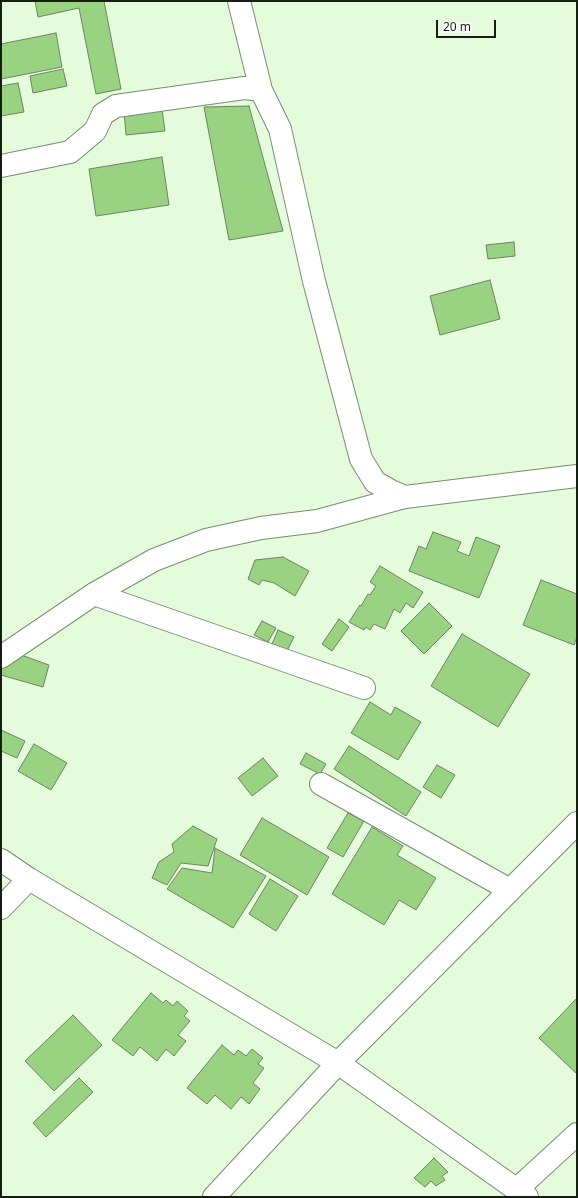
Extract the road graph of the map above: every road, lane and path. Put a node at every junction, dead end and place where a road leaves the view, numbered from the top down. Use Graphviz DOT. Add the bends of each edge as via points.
graph roads {
  1 [pos="239,1"];
  2 [pos="260,90"];
  3 [pos="1,166"];
  4 [pos="577,476"];
  5 [pos="405,497"];
  6 [pos="94,594"];
  7 [pos="1,657"];
  8 [pos="364,688"];
  9 [pos="321,784"];
  10 [pos="577,822"];
  11 [pos="1,860"];
  12 [pos="29,879"];
  13 [pos="510,890"];
  14 [pos="1,908"];
  15 [pos="338,1063"];
  16 [pos="577,1134"];
  17 [pos="521,1193"];
  18 [pos="214,1197"];
  1 -- 2 [label="street"];
  2 -- 3 [label="street" via="244,88 116,106 103,114 95,131 70,152"];
  2 -- 5 [label="street" via="280,129 314,281 361,459 374,482"];
  4 -- 5 [label="street"];
  5 -- 6 [label="street" via="317,521 261,528 206,540 154,560"];
  6 -- 7 [label="street"];
  6 -- 8 [label="street"];
  9 -- 13 [label="street"];
  10 -- 13 [label="street"];
  11 -- 12 [label="street"];
  12 -- 14 [label="street"];
  12 -- 15 [label="street"];
  13 -- 15 [label="street"];
  15 -- 17 [label="street"];
  15 -- 18 [label="street"];
  16 -- 17 [label="street"];
}
